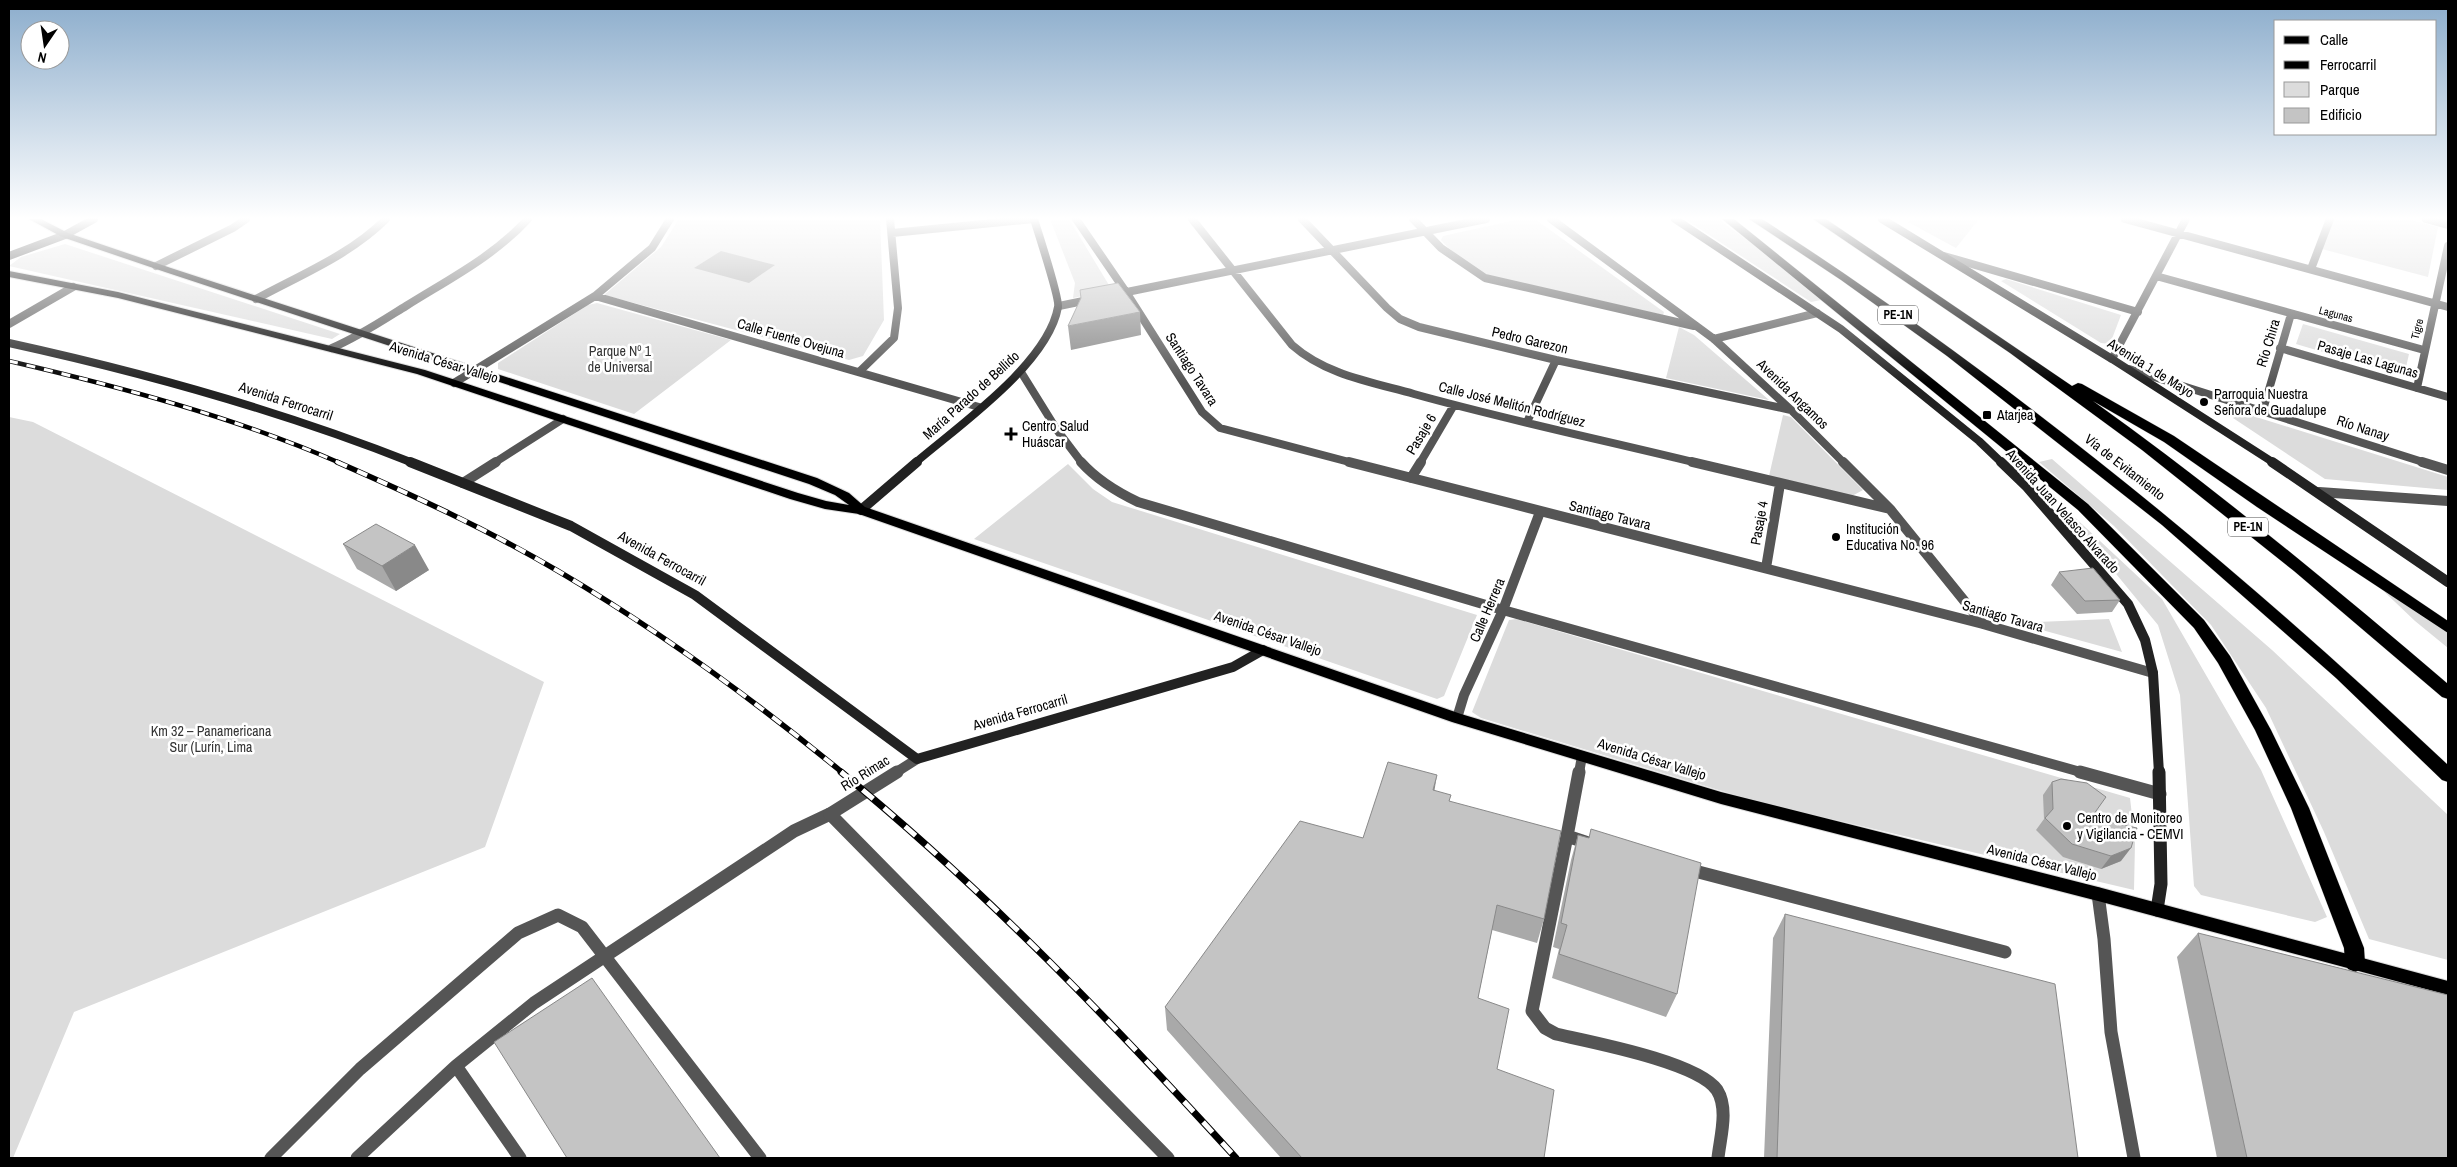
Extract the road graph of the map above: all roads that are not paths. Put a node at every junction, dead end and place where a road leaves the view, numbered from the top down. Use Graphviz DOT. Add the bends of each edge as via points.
graph roads {
  1 [pos="179,273"];
  2 [pos="302,273"];
  3 [pos="459,273"];
  4 [pos="622,273"];
  5 [pos="895,273"];
  6 [pos="1050,273"];
  7 [pos="1110,273"];
  8 [pos="1224,273"];
  9 [pos="1233,273"];
  10 [pos="1353,273"];
  11 [pos="1478,273"];
  12 [pos="1626,273"];
  13 [pos="1757,273"];
  14 [pos="1795,273"];
  15 [pos="1838,273"];
  16 [pos="1899,273"];
  17 [pos="1971,273"];
  18 [pos="2004,273"];
  19 [pos="2324,273"];
  20 [pos="2442,273"];
  21 [pos="9,274"];
  22 [pos="2156,276"];
  23 [pos="73,287"];
  24 [pos="1122,293"];
  25 [pos="595,296"];
  26 [pos="1098,298"];
  27 [pos="256,299"];
  28 [pos="2435,304"];
  29 [pos="1060,306"];
  30 [pos="2448,307"];
  31 [pos="2138,312"];
  32 [pos="1817,313"];
  33 [pos="2291,314"];
  34 [pos="9,324"];
  35 [pos="1699,327"];
  36 [pos="362,333"];
  37 [pos="1714,339"];
  38 [pos="9,343"];
  39 [pos="332,348"];
  40 [pos="2280,348"];
  41 [pos="2424,350"];
  42 [pos="2112,359"];
  43 [pos="1556,360"];
  44 [pos="2126,368"];
  45 [pos="2041,369"];
  46 [pos="476,371"];
  47 [pos="859,372"];
  48 [pos="1021,372"];
  49 [pos="454,383"];
  50 [pos="2417,388"];
  51 [pos="2448,397"];
  52 [pos="1454,405"];
  53 [pos="979,407"];
  54 [pos="1791,410"];
  55 [pos="2263,410"];
  56 [pos="563,419"];
  57 [pos="1527,422"];
  58 [pos="2448,470"];
  59 [pos="1411,478"];
  60 [pos="463,483"];
  61 [pos="1780,484"];
  62 [pos="2319,492"];
  63 [pos="2448,501"];
  64 [pos="1890,509"];
  65 [pos="861,510"];
  66 [pos="1540,512"];
  67 [pos="1766,568"];
  68 [pos="2448,582"];
  69 [pos="1503,610"];
  70 [pos="1983,624"];
  71 [pos="2448,628"];
  72 [pos="1263,650"];
  73 [pos="2153,673"];
  74 [pos="2448,693"];
  75 [pos="1457,718"];
  76 [pos="1582,756"];
  77 [pos="917,759"];
  78 [pos="2448,775"];
  79 [pos="2160,794"];
  80 [pos="830,814"];
  81 [pos="1567,836"];
  82 [pos="1601,847"];
  83 [pos="1678,867"];
  84 [pos="2098,894"];
  85 [pos="2157,910"];
  86 [pos="2004,952"];
  87 [pos="605,958"];
  88 [pos="2355,963"];
  89 [pos="2448,988"];
  90 [pos="456,1066"];
  91 [pos="271,1158"];
  92 [pos="357,1158"];
  93 [pos="520,1158"];
  94 [pos="760,1158"];
  95 [pos="1168,1158"];
  96 [pos="1718,1158"];
  97 [pos="2134,1158"];
  1 -- 27 [label="main road, Avenida César Vallejo"];
  2 -- 27 [label="street"];
  3 -- 36 [label="street"];
  4 -- 25 [label="street"];
  5 -- 47 [label="street" via="898,308 894,338"];
  6 -- 29 [label="street"];
  7 -- 24 [label="street, Santiago Tavara"];
  8 -- 24 [label="street"];
  9 -- 52 [label="street, Calle José Melitón Rodríguez" via="1292,345 1308,359 1334,371"];
  10 -- 43 [label="street, Pedro Garezon" via="1400,319 1419,327"];
  11 -- 35 [label="street" via="1485,278"];
  12 -- 35 [label="street, Avenida Angamos"];
  13 -- 32 [label="street, Avenida Juan Velasco Alvarado"];
  14 -- 88 [label="highway" via="2083,507 2200,624 2246,696 2300,808 2354,948"];
  15 -- 78 [label="highway, Vía de Evitamiento / PE-1N" via="1951,353 2167,522 2342,674"];
  16 -- 45 [label="highway, Vía de Evitamiento / PE-1N"];
  17 -- 42 [label="street, Avenida 1 de Mayo"];
  18 -- 31 [label="street"];
  19 -- 28 [label="street"];
  20 -- 28 [label="street, Tigre"];
  21 -- 23 [label="main road, Avenida César Vallejo"];
  22 -- 31 [label="street"];
  22 -- 33 [label="street, Lagunas"];
  23 -- 34 [label="street"];
  23 -- 39 [label="main road, Avenida César Vallejo" via="208,316"];
  24 -- 59 [label="street, Santiago Tavara" via="1202,412 1220,428"];
  25 -- 46 [label="street"];
  25 -- 47 [label="street, Calle Fuente Ovejuna"];
  26 -- 29 [label="street"];
  27 -- 36 [label="main road, Avenida César Vallejo"];
  28 -- 30 [label="street"];
  28 -- 41 [label="street, Tigre"];
  29 -- 48 [label="street, María Parado de Bellido" via="1044,344"];
  31 -- 42 [label="street"];
  32 -- 37 [label="street"];
  32 -- 73 [label="street, Avenida Juan Velasco Alvarado" via="1979,441 2027,487 2128,604 2145,640"];
  33 -- 40 [label="street, Río Chira"];
  33 -- 41 [label="street, Lagunas"];
  35 -- 37 [label="street, Avenida Angamos"];
  36 -- 39 [label="street"];
  36 -- 46 [label="main road, Avenida César Vallejo"];
  37 -- 54 [label="street, Avenida Angamos"];
  38 -- 60 [label="street, Avenida Ferrocarril" via="99,364 249,406 375,448"];
  39 -- 49 [label="main road, Avenida César Vallejo"];
  40 -- 50 [label="street, Pasaje Las Lagunas"];
  40 -- 55 [label="street, Río Chira"];
  41 -- 50 [label="street, Tigre"];
  42 -- 44 [label="street, Avenida 1 de Mayo"];
  43 -- 54 [label="street, Pedro Garezon"];
  43 -- 57 [label="street"];
  44 -- 55 [label="street, Río Nanay"];
  44 -- 62 [label="street, Avenida 1 de Mayo"];
  45 -- 71 [label="highway" via="2169,439"];
  45 -- 74 [label="highway, Vía de Evitamiento / PE-1N" via="2230,513"];
  46 -- 49 [label="street"];
  46 -- 65 [label="main road, Avenida César Vallejo" via="813,481 839,491"];
  47 -- 53 [label="street, Calle Fuente Ovejuna"];
  48 -- 53 [label="street, María Parado de Bellido"];
  48 -- 69 [label="street" via="1080,462 1119,495"];
  49 -- 56 [label="main road, Avenida César Vallejo"];
  50 -- 51 [label="street, Pasaje Las Lagunas"];
  52 -- 57 [label="street, Calle José Melitón Rodríguez"];
  52 -- 59 [label="street, Pasaje 6"];
  53 -- 65 [label="street, María Parado de Bellido"];
  54 -- 64 [label="street, Avenida Angamos"];
  55 -- 58 [label="street, Río Nanay"];
  56 -- 60 [label="street"];
  56 -- 65 [label="main road, Avenida César Vallejo" via="794,496"];
  57 -- 61 [label="street, Calle José Melitón Rodríguez"];
  59 -- 66 [label="street, Santiago Tavara"];
  60 -- 77 [label="street, Avenida Ferrocarril" via="570,526 695,595"];
  61 -- 64 [label="street, Calle José Melitón Rodríguez"];
  61 -- 67 [label="street, Pasaje 4"];
  62 -- 63 [label="street"];
  62 -- 68 [label="street, Avenida 1 de Mayo"];
  64 -- 70 [label="street, Avenida Angamos"];
  65 -- 72 [label="main road, Avenida César Vallejo"];
  66 -- 67 [label="street, Santiago Tavara"];
  66 -- 69 [label="street, Calle Herrera"];
  67 -- 70 [label="street, Santiago Tavara"];
  69 -- 75 [label="street, Calle Herrera" via="1464,695"];
  69 -- 79 [label="street"];
  70 -- 73 [label="street, Santiago Tavara"];
  72 -- 75 [label="main road, Avenida César Vallejo"];
  72 -- 77 [label="street, Avenida Ferrocarril" via="1233,667"];
  73 -- 79 [label="street, Avenida Juan Velasco Alvarado"];
  75 -- 76 [label="main road, Avenida César Vallejo"];
  76 -- 81 [label="street"];
  76 -- 84 [label="main road, Avenida César Vallejo" via="1721,798"];
  77 -- 80 [label="street, Río Rimac"];
  79 -- 85 [label="street, Avenida Juan Velasco Alvarado" via="2162,884"];
  80 -- 87 [label="street, Río Rimac" via="794,831"];
  80 -- 95 [label="street"];
  81 -- 82 [label="street"];
  81 -- 96 [label="street" via="1532,1011 1541,1024 1556,1034 1676,1065 1700,1076 1717,1089 1723,1108"];
  83 -- 86 [label="street"];
  84 -- 85 [label="main road, Avenida César Vallejo"];
  84 -- 97 [label="street" via="2111,1032"];
  85 -- 88 [label="main road, Avenida César Vallejo"];
  87 -- 90 [label="street, Río Rimac" via="534,1003"];
  87 -- 91 [label="street" via="582,927 558,915 518,933 360,1069"];
  87 -- 94 [label="street"];
  88 -- 89 [label="main road, Avenida César Vallejo"];
  90 -- 92 [label="street, Río Rimac"];
  90 -- 93 [label="street"];
}
